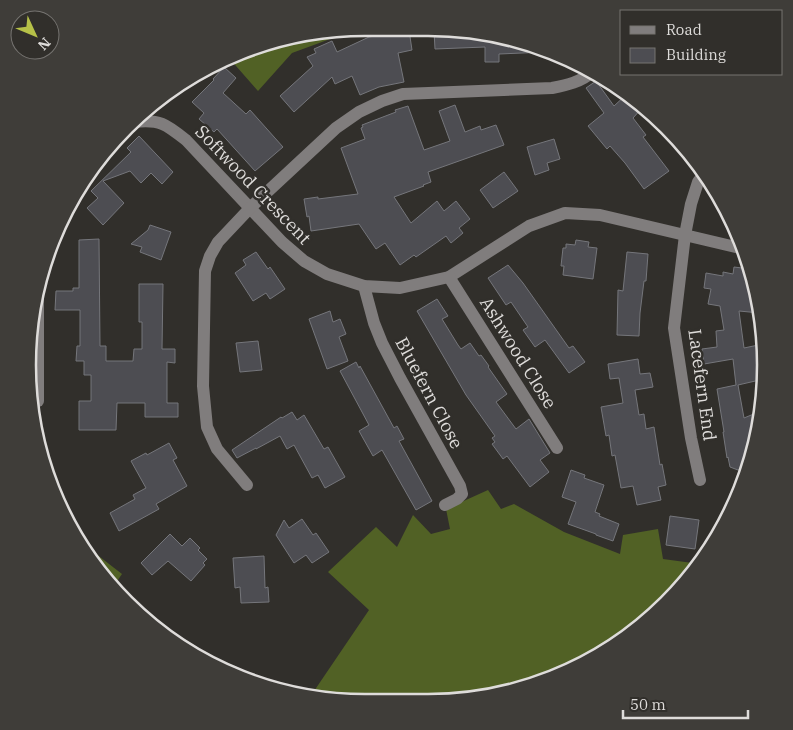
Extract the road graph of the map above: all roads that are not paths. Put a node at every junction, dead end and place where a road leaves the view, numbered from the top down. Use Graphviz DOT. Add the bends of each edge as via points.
graph roads {
  1 [pos="586,77"];
  2 [pos="146,120"];
  3 [pos="700,180"];
  4 [pos="251,207"];
  5 [pos="685,235"];
  6 [pos="735,248"];
  7 [pos="449,276"];
  8 [pos="364,286"];
  9 [pos="38,332"];
  10 [pos="38,398"];
  11 [pos="557,448"];
  12 [pos="700,480"];
  13 [pos="247,485"];
  14 [pos="445,505"];
  1 -- 4 [label="street" via="552,88 403,94 382,101 336,128"];
  2 -- 4 [label="street, Softwood Crescent" via="172,128"];
  3 -- 5 [label="street, Lacefern End"];
  4 -- 8 [label="street, Softwood Crescent" via="304,261 326,274"];
  4 -- 13 [label="street" via="218,242 205,271 203,386 211,439"];
  5 -- 6 [label="street, Softwood Crescent"];
  5 -- 7 [label="street, Softwood Crescent" via="600,215 565,214 529,226"];
  5 -- 12 [label="street, Lacefern End" via="674,328"];
  7 -- 8 [label="street, Softwood Crescent" via="400,288"];
  7 -- 11 [label="street, Ashwood Close"];
  8 -- 14 [label="street, Bluefern Close" via="382,343 460,486 462,494"];
  9 -- 10 [label="street"];
}
